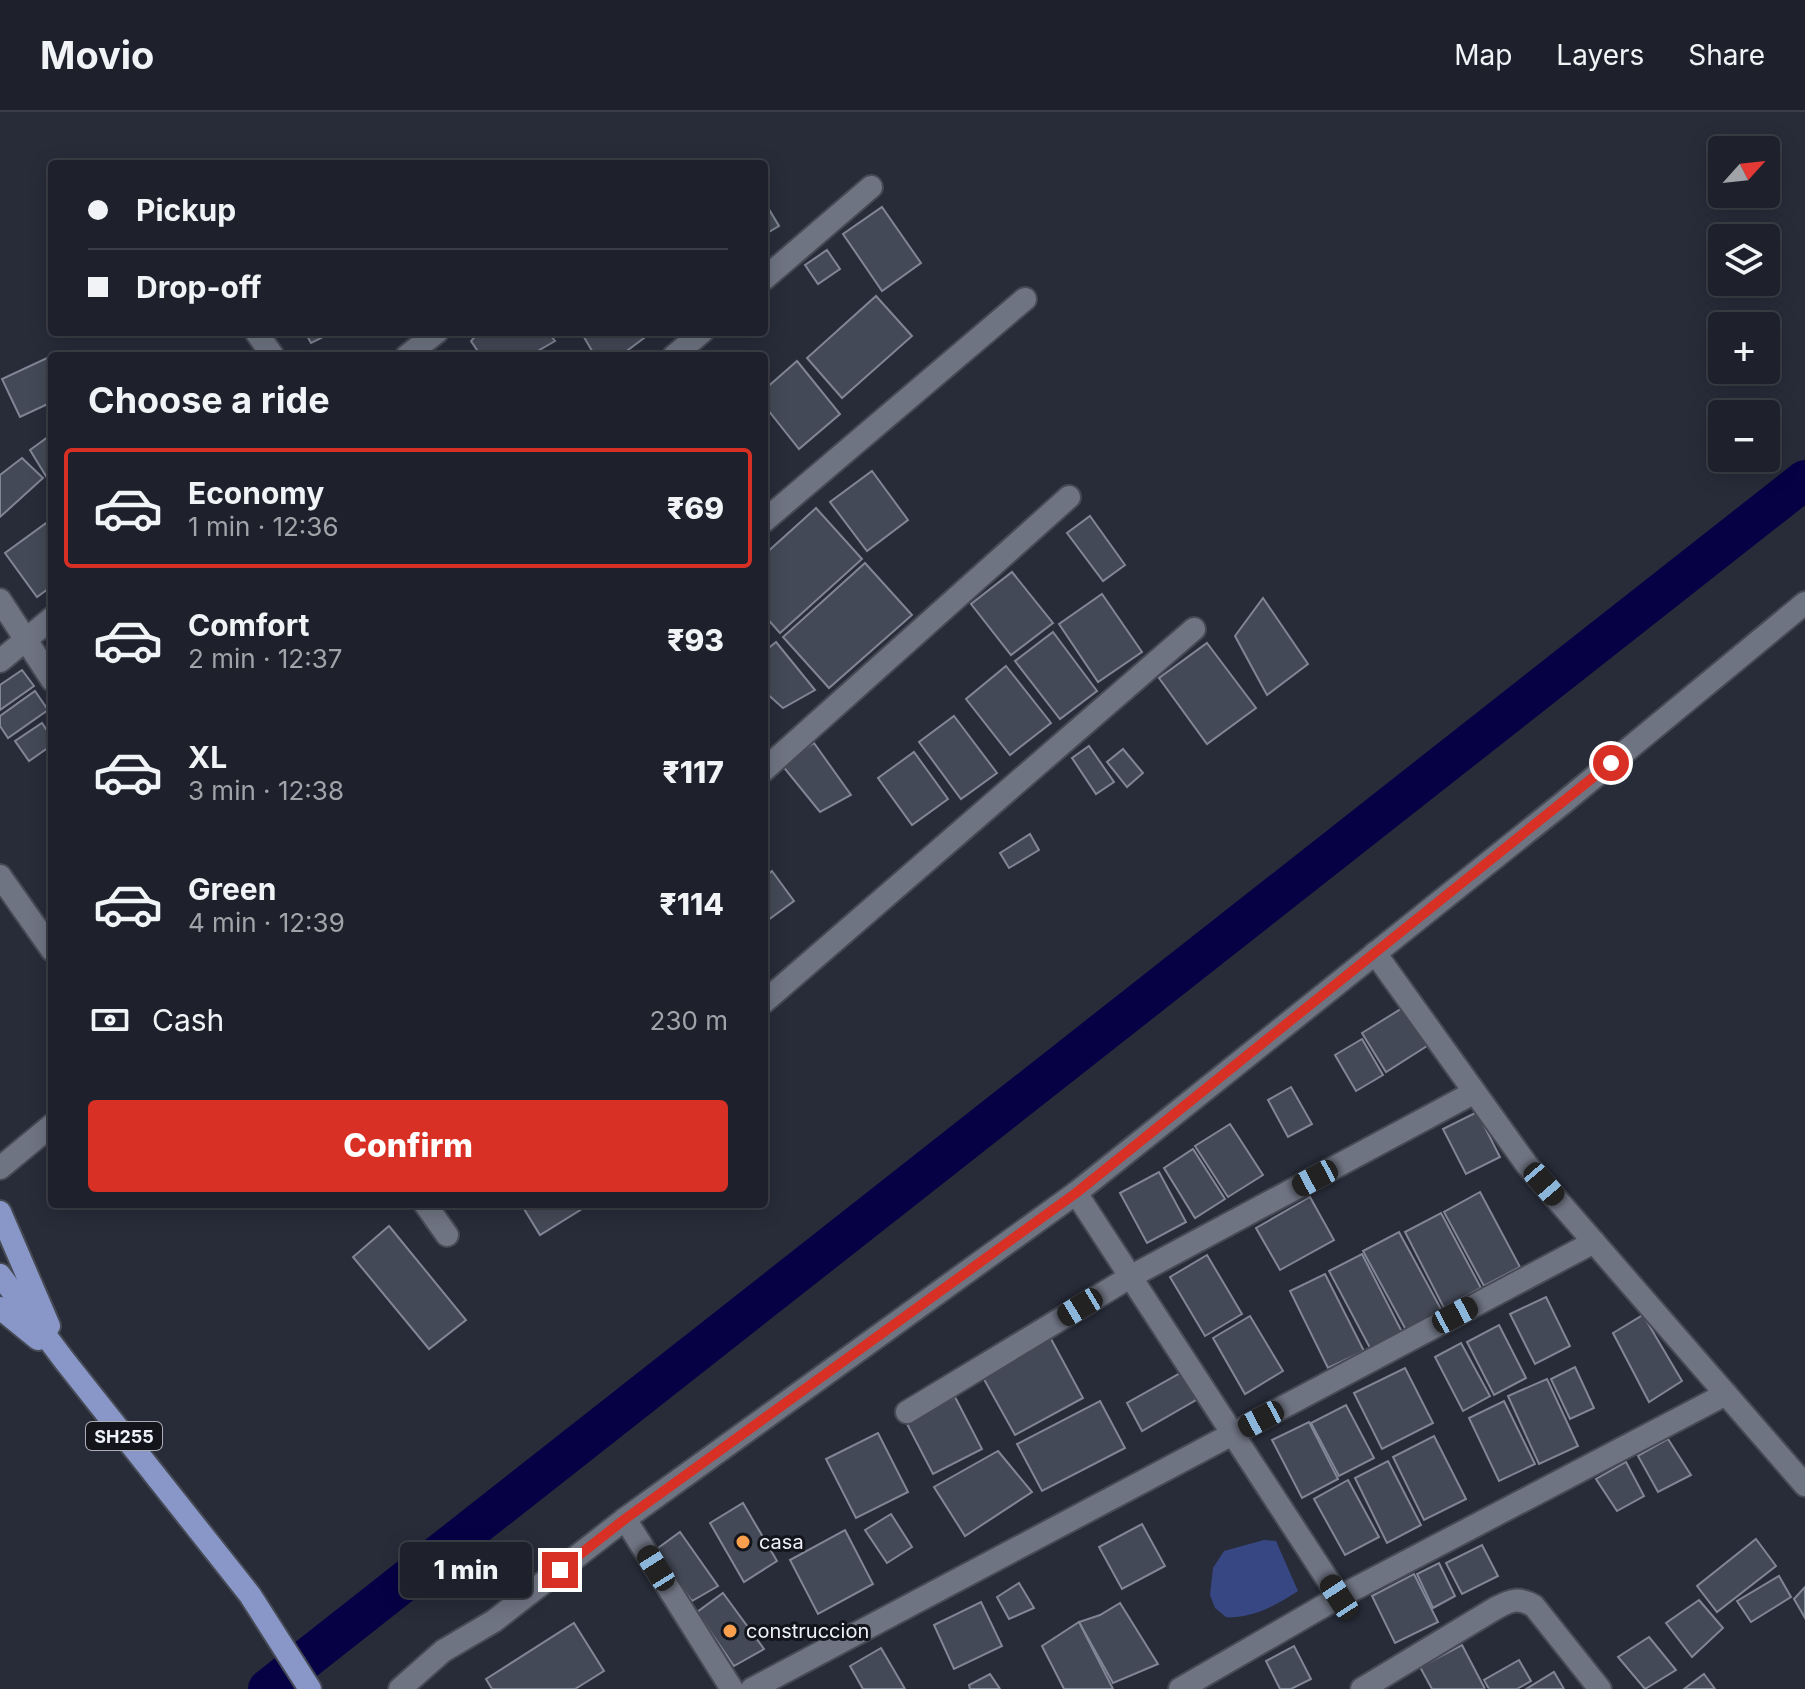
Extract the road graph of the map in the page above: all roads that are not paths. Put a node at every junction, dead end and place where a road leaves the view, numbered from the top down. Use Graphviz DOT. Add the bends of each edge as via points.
graph roads {
  1 [pos="871,187"];
  2 [pos="768,276"];
  3 [pos="1025,299"];
  4 [pos="432,336"];
  5 [pos="697,336"];
  6 [pos="412,352"];
  7 [pos="679,352"];
  8 [pos="1069,497"];
  9 [pos="768,518"];
  10 [pos="0,600"];
  11 [pos="1805,603"];
  12 [pos="48,622"];
  13 [pos="1194,629"];
  14 [pos="25,642"];
  15 [pos="0,661"];
  16 [pos="48,674"];
  17 [pos="768,766"];
  18 [pos="0,876"];
  19 [pos="48,944"];
  20 [pos="1375,953"];
  21 [pos="768,999"];
  22 [pos="1473,1093"];
  23 [pos="48,1128"];
  24 [pos="0,1168"];
  25 [pos="1076,1193"];
  26 [pos="428,1208"];
  27 [pos="0,1212"];
  28 [pos="447,1235"];
  29 [pos="1594,1242"];
  30 [pos="0,1275"];
  31 [pos="1130,1277"];
  32 [pos="0,1308"];
  33 [pos="64,1360"];
  34 [pos="1726,1394"];
  35 [pos="907,1412"];
  36 [pos="1233,1433"];
  37 [pos="1805,1485"];
  38 [pos="625,1519"];
  39 [pos="1339,1597"];
  40 [pos="310,1689"];
  41 [pos="400,1689"];
  42 [pos="732,1689"];
  43 [pos="752,1689"];
  44 [pos="1180,1689"];
  45 [pos="1362,1689"];
  46 [pos="1600,1689"];
  1 -- 2 [label="street"];
  3 -- 9 [label="street"];
  4 -- 6 [label="street"];
  5 -- 7 [label="street"];
  8 -- 17 [label="street"];
  10 -- 14 [label="street"];
  11 -- 20 [label="street"];
  12 -- 14 [label="street"];
  13 -- 21 [label="street"];
  14 -- 15 [label="street"];
  14 -- 16 [label="street"];
  18 -- 19 [label="street"];
  20 -- 22 [label="street"];
  20 -- 25 [label="street"];
  22 -- 29 [label="street"];
  22 -- 31 [label="street"];
  23 -- 24 [label="street"];
  25 -- 31 [label="street"];
  25 -- 38 [label="street"];
  26 -- 28 [label="street"];
  27 -- 33 [label="main road"];
  29 -- 34 [label="street"];
  29 -- 36 [label="street"];
  30 -- 33 [label="main road, SH255"];
  31 -- 35 [label="street"];
  31 -- 36 [label="street"];
  32 -- 33 [label="main road"];
  33 -- 40 [label="main road, SH255" via="250,1595"];
  34 -- 37 [label="street"];
  34 -- 39 [label="street"];
  36 -- 39 [label="street"];
  36 -- 43 [label="street"];
  38 -- 41 [label="street" via="494,1621 443,1651"];
  38 -- 42 [label="street"];
  39 -- 44 [label="street"];
  45 -- 46 [label="street" via="1509,1600 1522,1599 1534,1606"];
}
